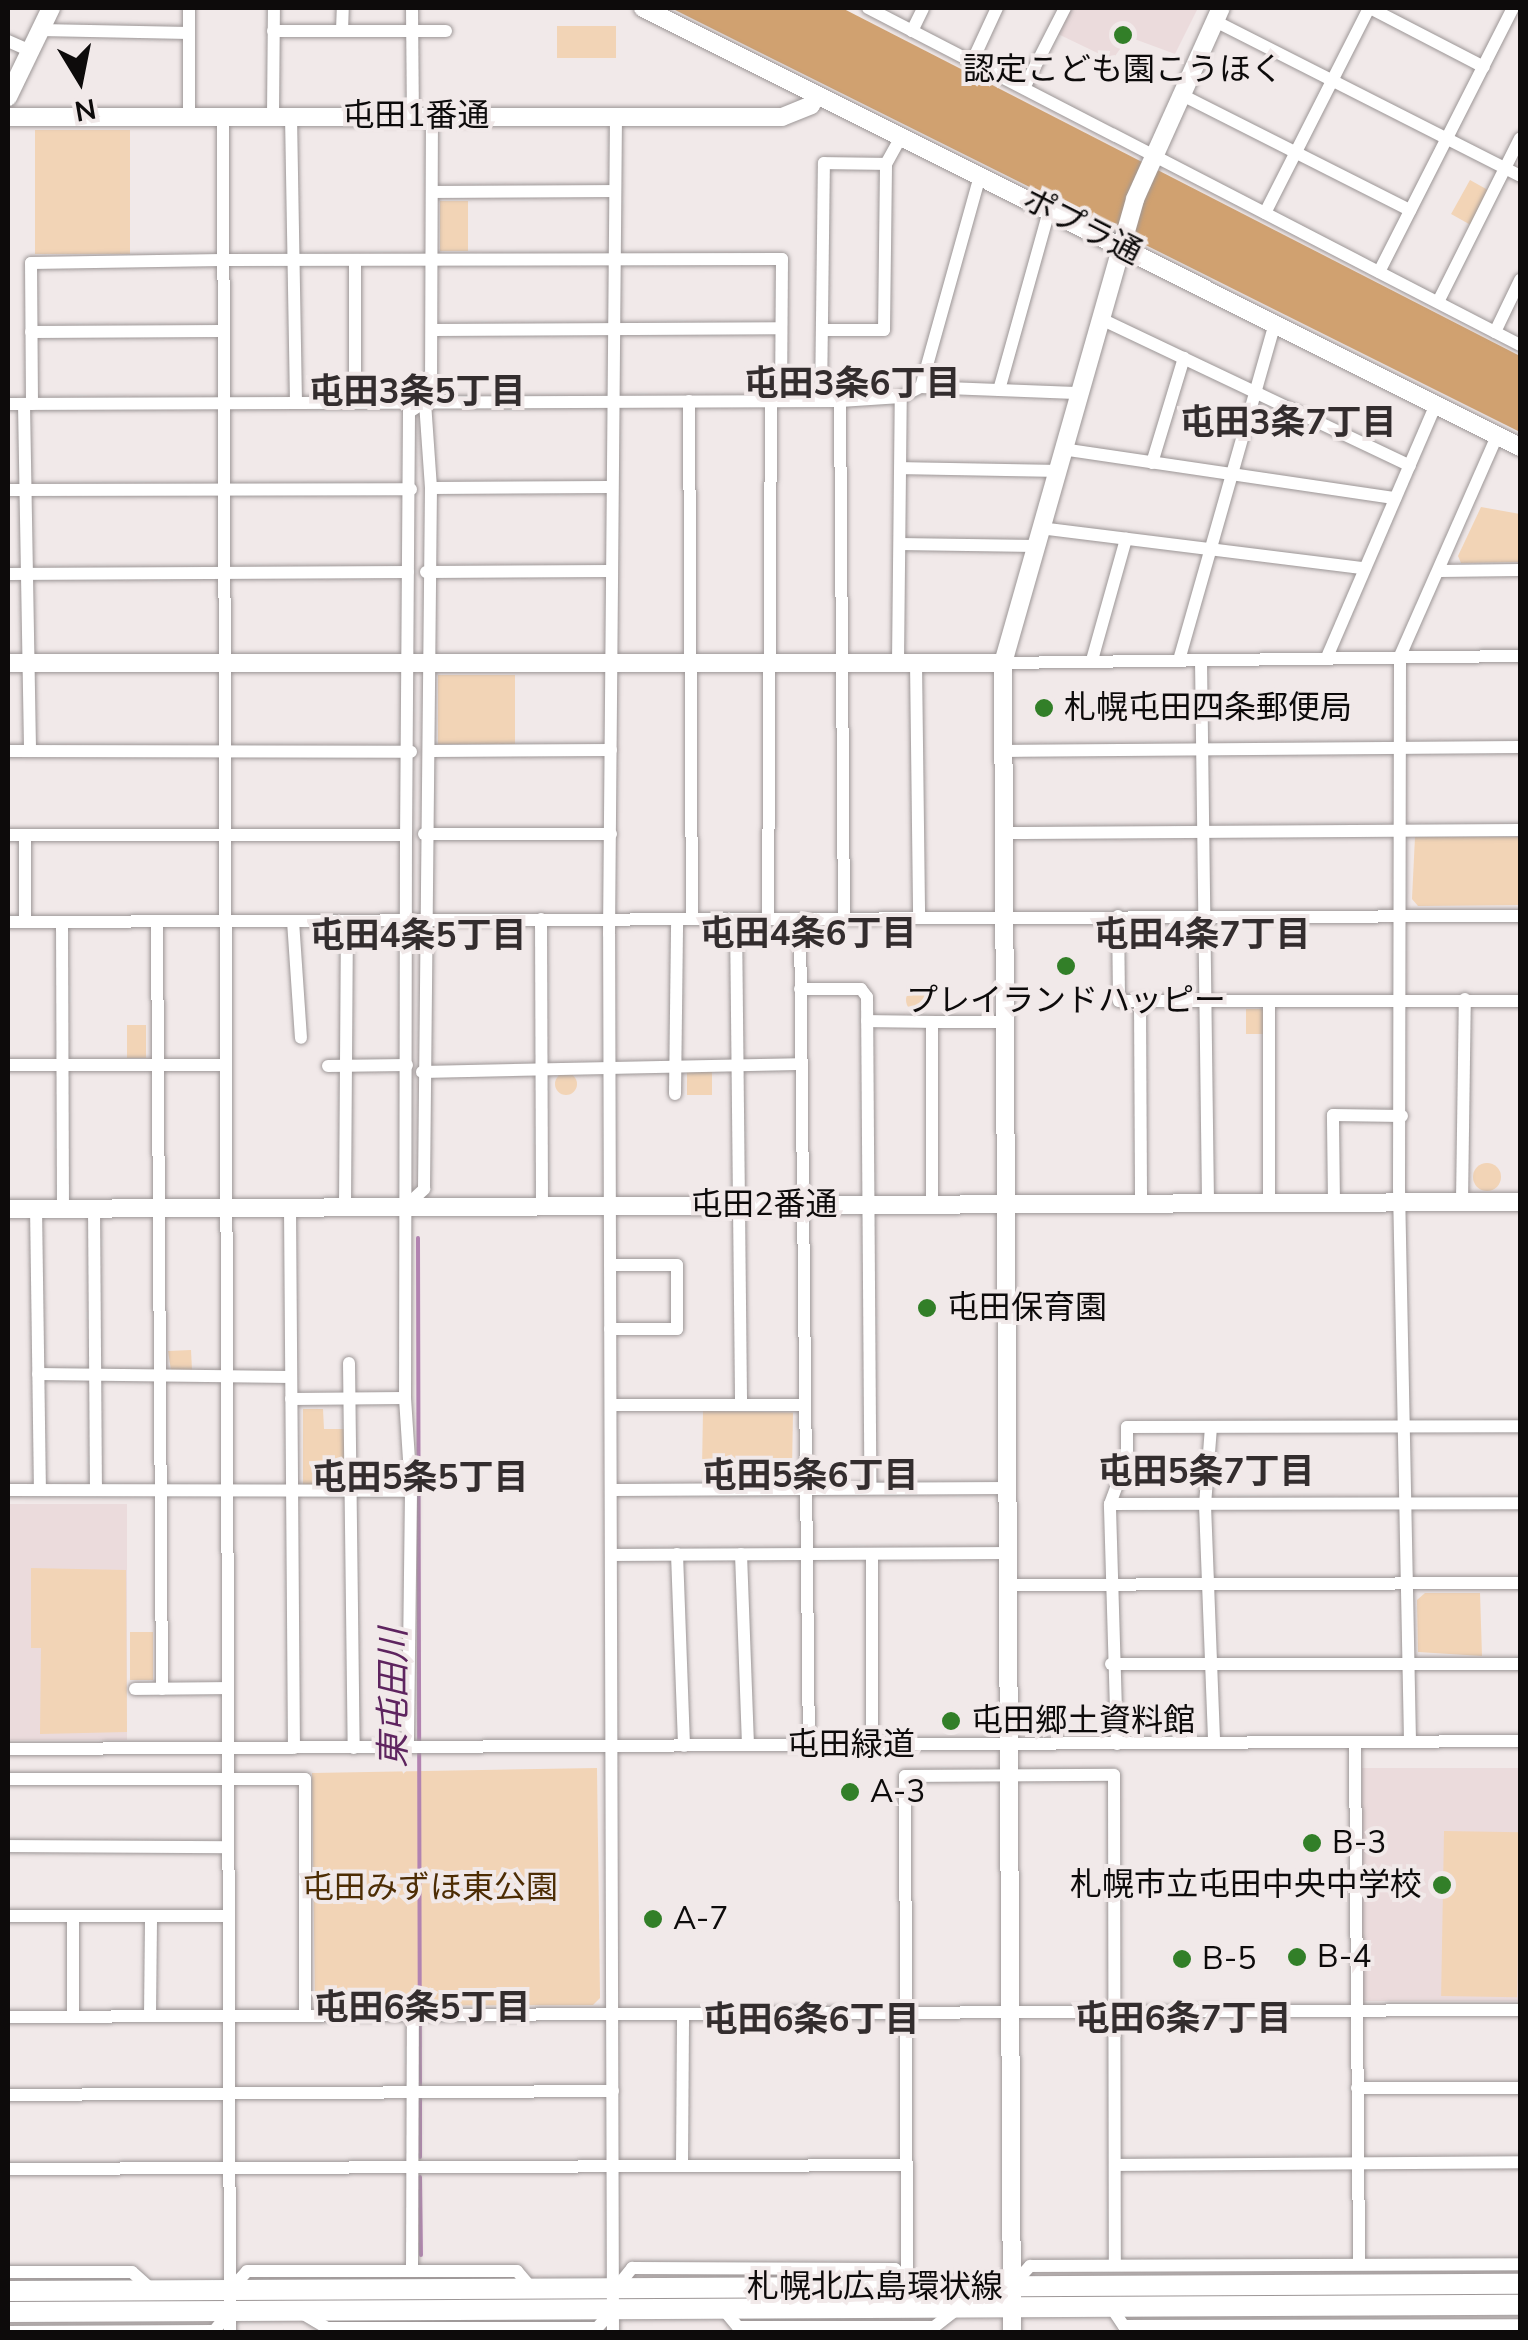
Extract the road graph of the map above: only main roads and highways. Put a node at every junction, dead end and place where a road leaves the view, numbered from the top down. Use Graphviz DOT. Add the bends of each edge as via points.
graph roads {
  1 [pos="1520,2284"];
  2 [pos="8,2290"];
  3 [pos="1520,2305"];
  4 [pos="8,2312"];
  5 [pos="230,2312"];
  1 -- 5 [label="main road, 札幌北広島環状線" via="532,2289"];
  2 -- 5 [label="main road" via="152,2290"];
  3 -- 5 [label="main road, 札幌北広島環状線"];
  4 -- 5 [label="main road, 札幌北広島環状線"];
}
